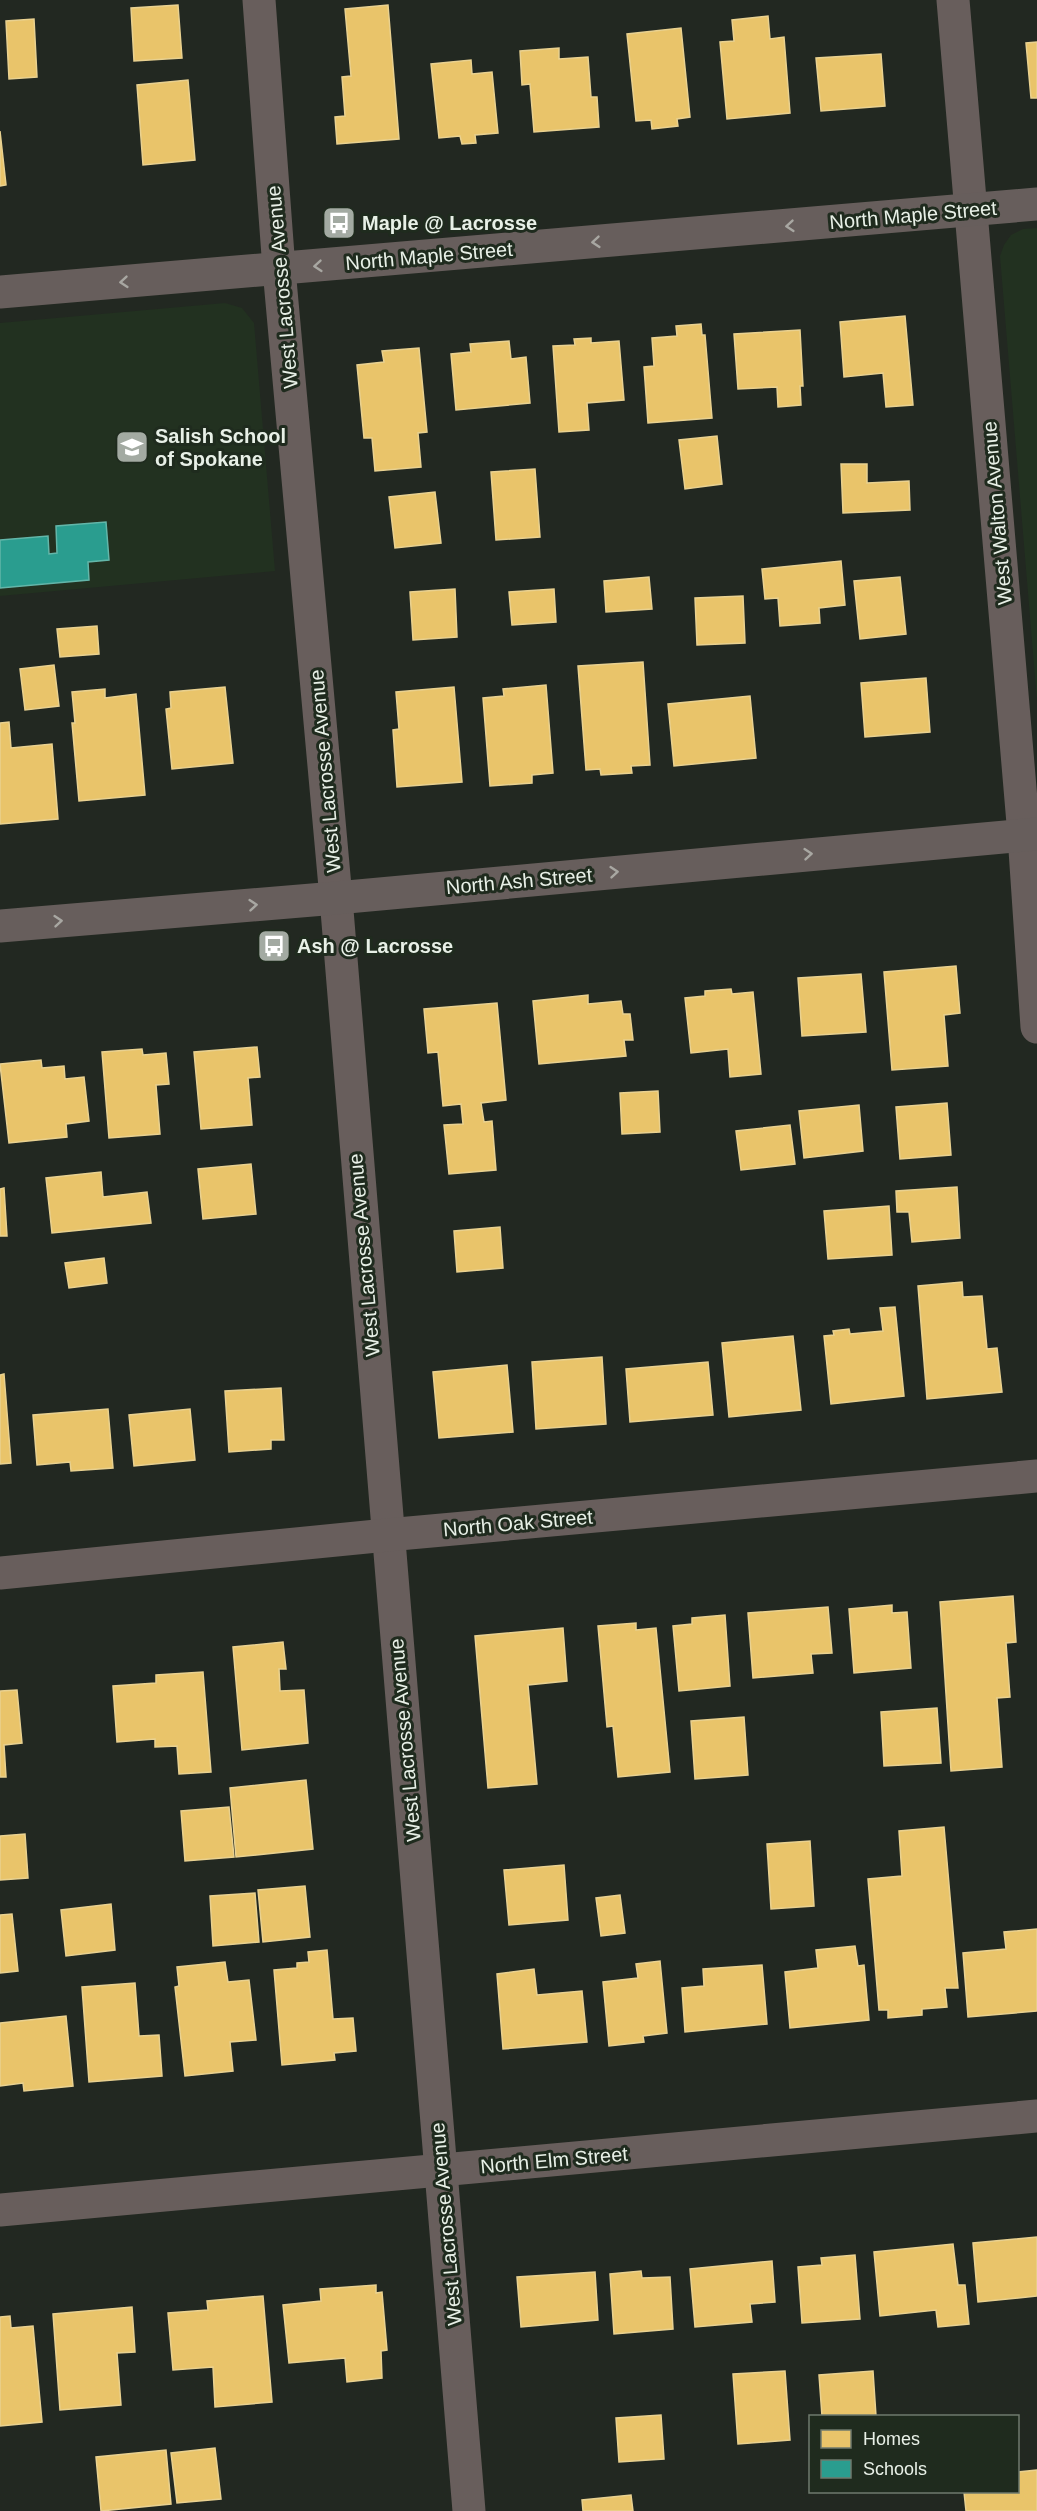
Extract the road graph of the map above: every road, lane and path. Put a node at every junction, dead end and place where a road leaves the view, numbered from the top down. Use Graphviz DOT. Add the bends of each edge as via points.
graph roads {
  1 [pos="259,0"];
  2 [pos="953,0"];
  3 [pos="1037,204"];
  4 [pos="970,211"];
  5 [pos="279,269"];
  6 [pos="0,292"];
  7 [pos="1030,834"];
  8 [pos="336,898"];
  9 [pos="0,926"];
  10 [pos="1037,1027"];
  11 [pos="1037,1476"];
  12 [pos="387,1534"];
  13 [pos="0,1573"];
  14 [pos="1037,2116"];
  15 [pos="441,2170"];
  16 [pos="0,2210"];
  17 [pos="469,2511"];
  1 -- 5 [label="street, West Lacrosse Avenue"];
  2 -- 4 [label="street, West Walton Avenue"];
  3 -- 4 [label="main road, North Maple Street"];
  4 -- 5 [label="main road, North Maple Street, one-way"];
  4 -- 7 [label="street, West Walton Avenue"];
  5 -- 6 [label="main road, North Maple Street, one-way"];
  5 -- 8 [label="street, West Lacrosse Avenue"];
  8 -- 7 [label="main road, North Ash Street, one-way"];
  7 -- 10 [label="street, West Walton Avenue"];
  9 -- 8 [label="main road, North Ash Street, one-way"];
  8 -- 12 [label="street, West Lacrosse Avenue"];
  11 -- 12 [label="street, North Oak Street"];
  12 -- 13 [label="street, North Oak Street"];
  12 -- 15 [label="street, West Lacrosse Avenue"];
  14 -- 15 [label="street, North Elm Street"];
  15 -- 16 [label="street, North Elm Street"];
  15 -- 17 [label="street, West Lacrosse Avenue"];
}
